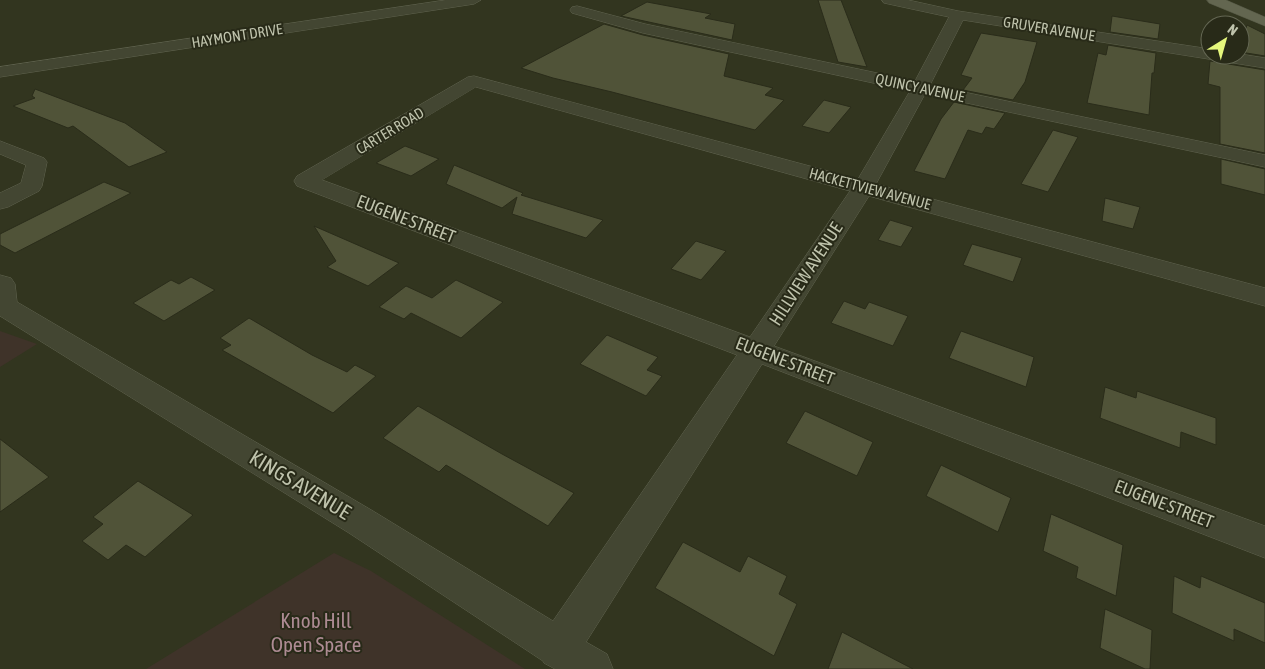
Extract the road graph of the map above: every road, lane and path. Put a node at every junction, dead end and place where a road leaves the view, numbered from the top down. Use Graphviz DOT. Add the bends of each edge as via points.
graph roads {
  1 [pos="474,0"];
  2 [pos="889,0"];
  3 [pos="1214,0"];
  4 [pos="577,10"];
  5 [pos="958,15"];
  6 [pos="1265,22"];
  7 [pos="1200,52"];
  8 [pos="1250,61"];
  9 [pos="1265,63"];
  10 [pos="0,72"];
  11 [pos="474,81"];
  12 [pos="920,88"];
  13 [pos="0,147"];
  14 [pos="1265,161"];
  15 [pos="305,181"];
  16 [pos="863,188"];
  17 [pos="0,202"];
  18 [pos="1265,297"];
  19 [pos="1,298"];
  20 [pos="756,350"];
  21 [pos="1265,542"];
  22 [pos="558,649"];
  23 [pos="592,669"];
  1 -- 10 [label="street, HAYMONT DRIVE"];
  2 -- 5 [label="street, GRUVER AVENUE"];
  3 -- 6 [label="main road"];
  4 -- 12 [label="street, QUINCY AVENUE" via="643,28"];
  5 -- 7 [label="street, GRUVER AVENUE"];
  5 -- 12 [label="street, HILLVIEW AVENUE"];
  8 -- 9 [label="street"];
  11 -- 15 [label="street, CARTER ROAD"];
  11 -- 16 [label="street, HACKETTVIEW AVENUE"];
  12 -- 14 [label="street, QUINCY AVENUE"];
  12 -- 16 [label="street, HILLVIEW AVENUE"];
  13 -- 17 [label="street" via="37,162 31,186"];
  15 -- 20 [label="street, EUGENE STREET"];
  16 -- 18 [label="street, HACKETTVIEW AVENUE"];
  16 -- 20 [label="street, HILLVIEW AVENUE"];
  19 -- 22 [label="street, KINGS AVENUE"];
  20 -- 21 [label="street, EUGENE STREET"];
  20 -- 22 [label="street, HILLVIEW AVENUE"];
  22 -- 23 [label="street, KINGS AVENUE"];
}
